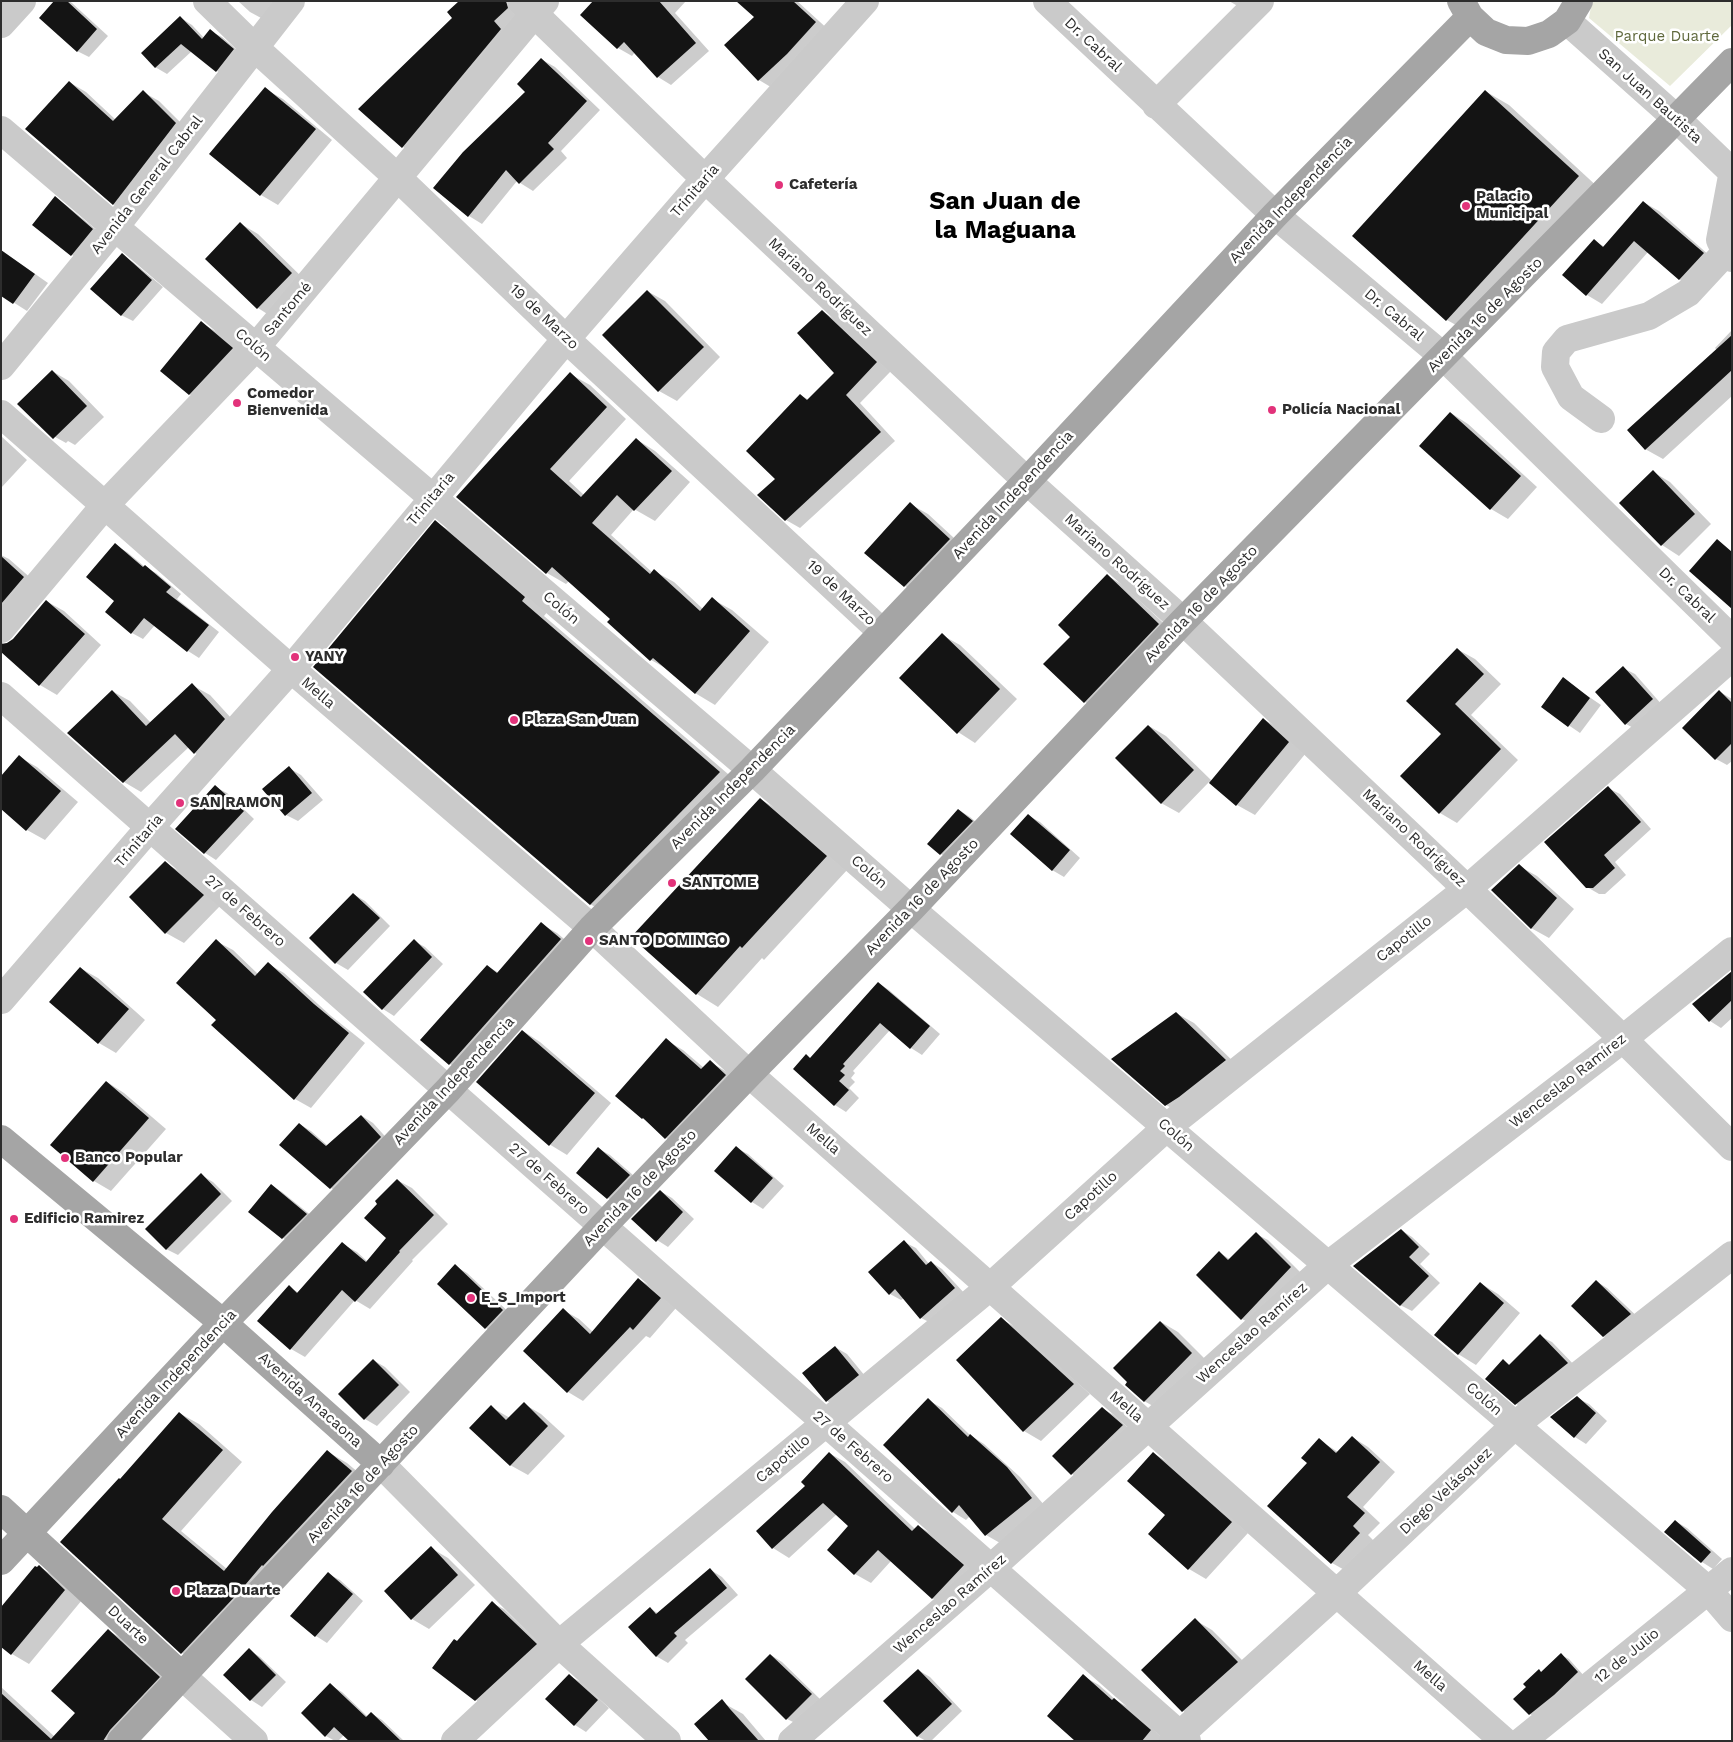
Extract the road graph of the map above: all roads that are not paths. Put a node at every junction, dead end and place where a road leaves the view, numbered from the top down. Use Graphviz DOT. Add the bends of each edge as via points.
graph roads {
  1 [pos="22,1"];
  2 [pos="207,1"];
  3 [pos="291,1"];
  4 [pos="865,1"];
  5 [pos="1047,1"];
  6 [pos="1260,1"];
  7 [pos="533,5"];
  8 [pos="1465,9"];
  9 [pos="1573,11"];
  10 [pos="1,24"];
  11 [pos="254,47"];
  12 [pos="1732,62"];
  13 [pos="1156,104"];
  14 [pos="1677,119"];
  15 [pos="1,130"];
  16 [pos="1732,172"];
  17 [pos="1732,176"];
  18 [pos="398,178"];
  19 [pos="705,179"];
  20 [pos="1275,215"];
  21 [pos="115,227"];
  22 [pos="1729,255"];
  23 [pos="566,339"];
  24 [pos="256,347"];
  25 [pos="1444,357"];
  26 [pos="1,366"];
  27 [pos="1,414"];
  28 [pos="1601,419"];
  29 [pos="1027,481"];
  30 [pos="432,498"];
  31 [pos="104,505"];
  32 [pos="1183,621"];
  33 [pos="1,629"];
  34 [pos="882,632"];
  35 [pos="1732,639"];
  36 [pos="1732,657"];
  37 [pos="290,669"];
  38 [pos="1,696"];
  39 [pos="752,770"];
  40 [pos="150,827"];
  41 [pos="1467,889"];
  42 [pos="912,909"];
  43 [pos="592,928"];
  44 [pos="1732,951"];
  45 [pos="1,1000"];
  46 [pos="1623,1039"];
  47 [pos="749,1074"];
  48 [pos="448,1090"];
  49 [pos="1167,1127"];
  50 [pos="1,1139"];
  51 [pos="1732,1147"];
  52 [pos="603,1226"];
  53 [pos="1732,1255"];
  54 [pos="1328,1265"];
  55 [pos="990,1287"];
  56 [pos="223,1323"];
  57 [pos="827,1424"];
  58 [pos="1516,1426"];
  59 [pos="1148,1427"];
  60 [pos="381,1464"];
  61 [pos="1,1509"];
  62 [pos="28,1533"];
  63 [pos="1,1561"];
  64 [pos="991,1568"];
  65 [pos="1732,1571"];
  66 [pos="1708,1590"];
  67 [pos="1337,1593"];
  68 [pos="1732,1618"];
  69 [pos="559,1644"];
  70 [pos="182,1676"];
  71 [pos="1180,1739"];
  72 [pos="121,1741"];
  73 [pos="254,1741"];
  74 [pos="455,1741"];
  75 [pos="667,1741"];
  76 [pos="792,1741"];
  77 [pos="1504,1741"];
  78 [pos="1522,1741"];
  1 -- 10 [label="street"];
  2 -- 11 [label="street, 19 de Marzo"];
  3 -- 11 [label="street, Avenida General Cabral"];
  4 -- 19 [label="street, Trinitaria"];
  5 -- 13 [label="street, Dr. Cabral"];
  6 -- 13 [label="street"];
  7 -- 18 [label="street, Santomé"];
  7 -- 19 [label="street, Mariano Rodríguez"];
  8 -- 9 [label="main road" via="1486,32 1506,40 1528,41 1550,34"];
  8 -- 20 [label="main road, Avenida Independencia"];
  9 -- 14 [label="street, San Juan Bautista"];
  11 -- 18 [label="street, 19 de Marzo"];
  11 -- 21 [label="street, Avenida General Cabral"];
  12 -- 14 [label="main road, Avenida 16 de Agosto"];
  13 -- 20 [label="street, Dr. Cabral"];
  14 -- 16 [label="street, San Juan Bautista"];
  14 -- 25 [label="main road, Avenida 16 de Agosto"];
  15 -- 21 [label="street, Colón"];
  17 -- 22 [label="street" via="1720,240"];
  18 -- 23 [label="street, 19 de Marzo"];
  18 -- 24 [label="street, Santomé"];
  19 -- 23 [label="street, Trinitaria"];
  19 -- 29 [label="street, Mariano Rodríguez"];
  20 -- 25 [label="street, Dr. Cabral"];
  20 -- 29 [label="main road, Avenida Independencia"];
  21 -- 24 [label="street, Colón"];
  21 -- 26 [label="street, Avenida General Cabral"];
  22 -- 28 [label="street" via="1688,293 1648,316 1567,339 1556,352 1554,367 1571,397"];
  23 -- 30 [label="street, Trinitaria"];
  23 -- 34 [label="street, 19 de Marzo"];
  24 -- 30 [label="street, Colón"];
  24 -- 31 [label="street, Santomé"];
  25 -- 32 [label="main road, Avenida 16 de Agosto"];
  25 -- 35 [label="street, Dr. Cabral"];
  27 -- 31 [label="street, Mella"];
  29 -- 32 [label="street, Mariano Rodríguez"];
  29 -- 34 [label="main road, Avenida Independencia"];
  30 -- 37 [label="street, Trinitaria"];
  30 -- 39 [label="street, Colón"];
  31 -- 33 [label="street, Santomé"];
  31 -- 37 [label="street, Mella"];
  32 -- 41 [label="street, Mariano Rodríguez"];
  32 -- 42 [label="main road, Avenida 16 de Agosto"];
  34 -- 39 [label="main road, Avenida Independencia"];
  36 -- 41 [label="street, Capotillo"];
  37 -- 40 [label="street, Trinitaria"];
  37 -- 43 [label="street, Mella"];
  38 -- 40 [label="street, 27 de Febrero"];
  39 -- 42 [label="street, Colón"];
  39 -- 43 [label="main road, Avenida Independencia"];
  40 -- 45 [label="street, Trinitaria"];
  40 -- 48 [label="street, 27 de Febrero"];
  41 -- 46 [label="street, Mariano Rodríguez"];
  41 -- 49 [label="street, Capotillo"];
  42 -- 47 [label="main road, Avenida 16 de Agosto"];
  42 -- 49 [label="street, Colón"];
  43 -- 47 [label="street, Mella"];
  43 -- 48 [label="main road, Avenida Independencia"];
  44 -- 46 [label="street, Wenceslao Ramírez"];
  46 -- 51 [label="street, Mariano Rodríguez"];
  46 -- 54 [label="street, Wenceslao Ramírez"];
  47 -- 52 [label="main road, Avenida 16 de Agosto"];
  47 -- 55 [label="street, Mella"];
  48 -- 52 [label="street, 27 de Febrero"];
  48 -- 56 [label="main road, Avenida Independencia"];
  49 -- 54 [label="street, Colón"];
  49 -- 55 [label="street, Capotillo"];
  50 -- 56 [label="main road, Avenida Anacaona"];
  52 -- 57 [label="street, 27 de Febrero"];
  52 -- 60 [label="main road, Avenida 16 de Agosto"];
  53 -- 58 [label="street, Diego Velásquez"];
  54 -- 58 [label="street, Colón"];
  54 -- 59 [label="street, Wenceslao Ramírez"];
  55 -- 57 [label="street, Capotillo"];
  55 -- 59 [label="street, Mella"];
  56 -- 60 [label="main road, Avenida Anacaona"];
  56 -- 62 [label="main road, Avenida Independencia"];
  57 -- 64 [label="street, 27 de Febrero"];
  57 -- 69 [label="street, Capotillo"];
  58 -- 66 [label="street, Colón"];
  58 -- 67 [label="street, Diego Velásquez"];
  59 -- 64 [label="street, Wenceslao Ramírez"];
  59 -- 67 [label="street, Mella"];
  60 -- 69 [label="street, Avenida Anacaona"];
  60 -- 70 [label="main road, Avenida 16 de Agosto"];
  61 -- 62 [label="main road, Duarte"];
  62 -- 63 [label="main road, Avenida Independencia"];
  62 -- 70 [label="main road, Duarte"];
  64 -- 71 [label="street, 27 de Febrero"];
  64 -- 76 [label="street, Wenceslao Ramírez"];
  65 -- 66 [label="street, 12 de Julio"];
  66 -- 68 [label="street, Colón"];
  66 -- 78 [label="street, 12 de Julio"];
  67 -- 71 [label="street, Diego Velásquez"];
  67 -- 77 [label="street, Mella"];
  69 -- 74 [label="street, Capotillo"];
  69 -- 75 [label="street, Avenida Anacaona"];
  70 -- 72 [label="main road, Avenida 16 de Agosto"];
  70 -- 73 [label="street, Duarte"];
}
